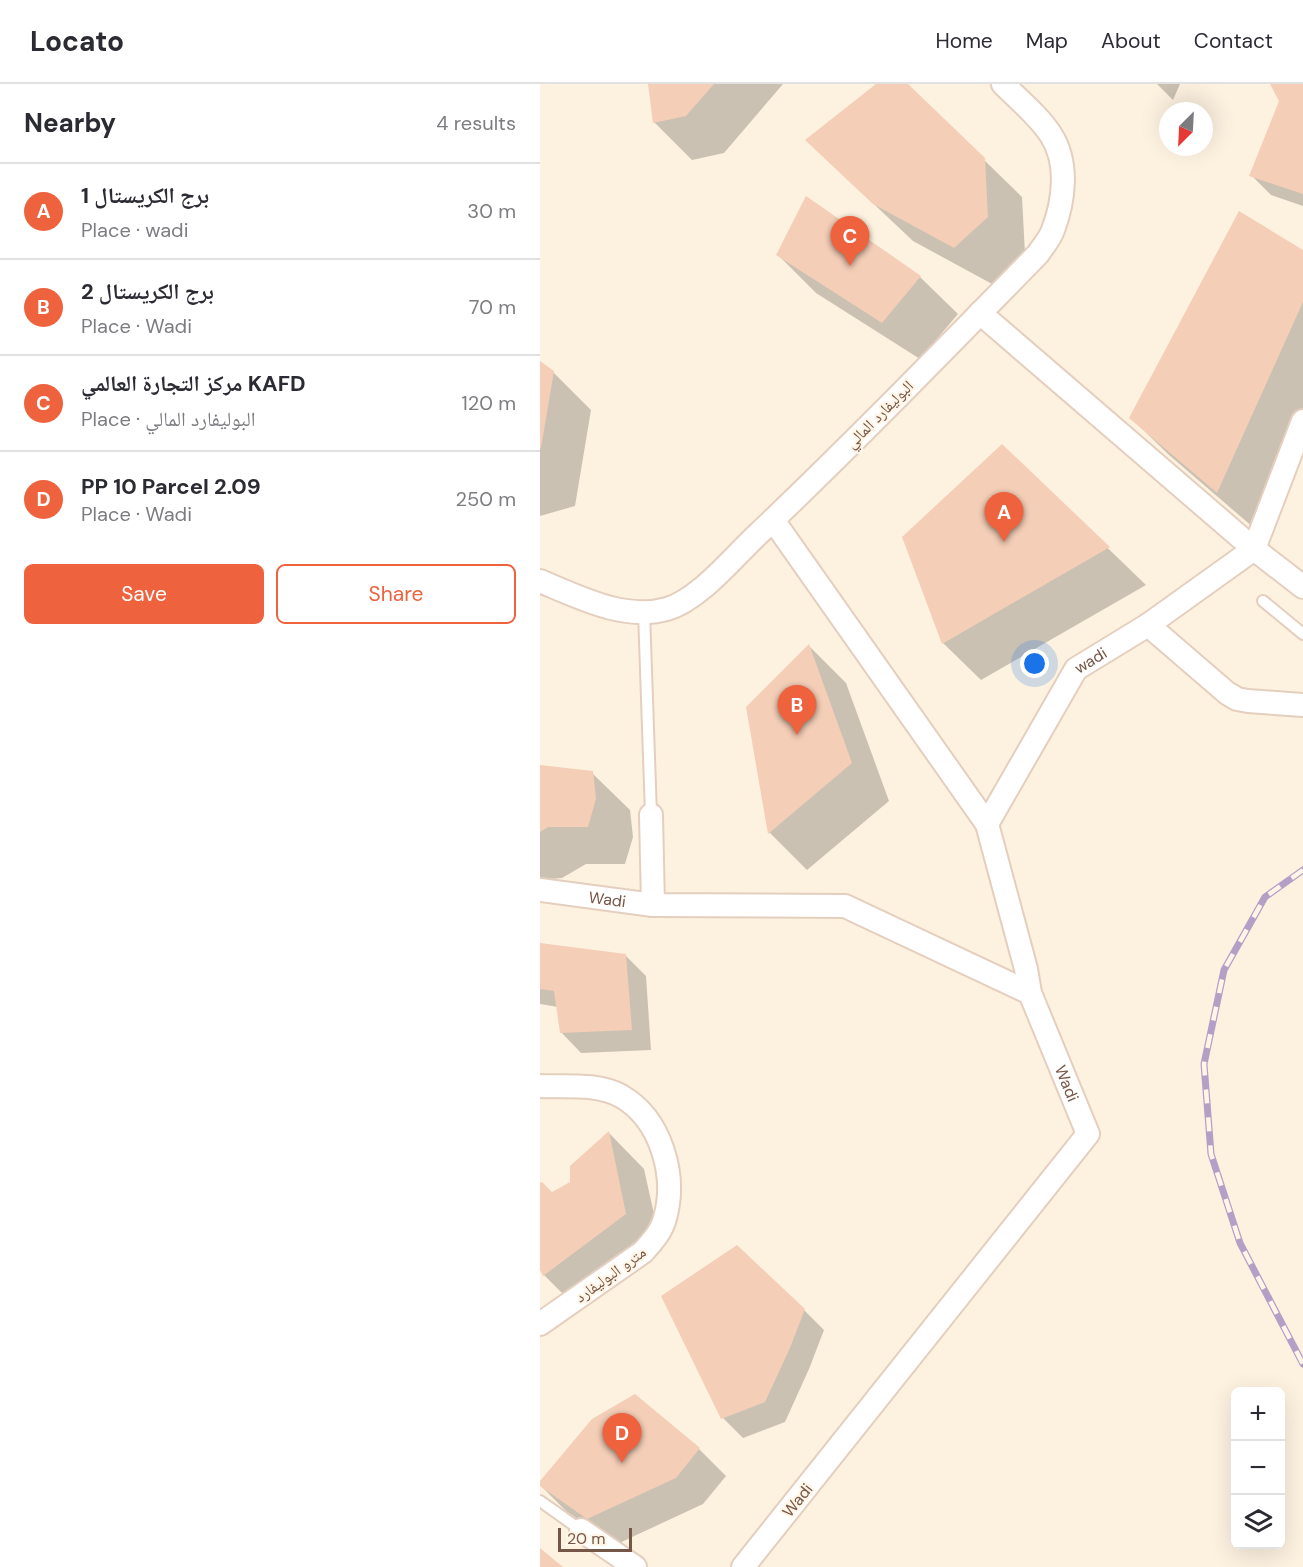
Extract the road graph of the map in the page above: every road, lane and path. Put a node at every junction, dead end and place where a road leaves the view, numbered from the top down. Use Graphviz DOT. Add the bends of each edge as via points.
graph roads {
  1 [pos="1003,84"];
  2 [pos="980,313"];
  3 [pos="1303,421"];
  4 [pos="773,520"];
  5 [pos="1254,549"];
  6 [pos="540,581"];
  7 [pos="1303,587"];
  8 [pos="1263,601"];
  9 [pos="644,612"];
  10 [pos="1148,625"];
  11 [pos="1303,634"];
  12 [pos="1303,705"];
  13 [pos="651,815"];
  14 [pos="987,824"];
  15 [pos="540,890"];
  16 [pos="653,905"];
  17 [pos="1030,993"];
  18 [pos="540,1086"];
  19 [pos="540,1324"];
  20 [pos="540,1502"];
  21 [pos="581,1530"];
  22 [pos="635,1567"];
  23 [pos="743,1567"];
  1 -- 2 [label="street, البوليفارد المالي" via="1052,136 1058,150 1062,199 1052,232 1038,254"];
  2 -- 4 [label="street, البوليفارد المالي"];
  2 -- 5 [label="street"];
  3 -- 5 [label="street"];
  4 -- 9 [label="street, البوليفارد المالي" via="692,596 666,609"];
  4 -- 14 [label="street"];
  5 -- 7 [label="street"];
  5 -- 10 [label="street, wadi"];
  6 -- 9 [label="street, البوليفارد المالي" via="612,608"];
  8 -- 11 [label="lane"];
  9 -- 13 [label="lane"];
  10 -- 12 [label="street" via="1238,699"];
  10 -- 14 [label="street, wadi" via="1076,669"];
  13 -- 16 [label="street"];
  14 -- 17 [label="street"];
  15 -- 16 [label="street, Wadi"];
  16 -- 17 [label="street, Wadi" via="845,906"];
  17 -- 23 [label="street, Wadi" via="1088,1134"];
  18 -- 19 [label="street, مترو البوليفارد" via="595,1087 620,1095 636,1106 659,1140 669,1196 665,1220 643,1252"];
  20 -- 21 [label="lane"];
  21 -- 22 [label="street"];
}
